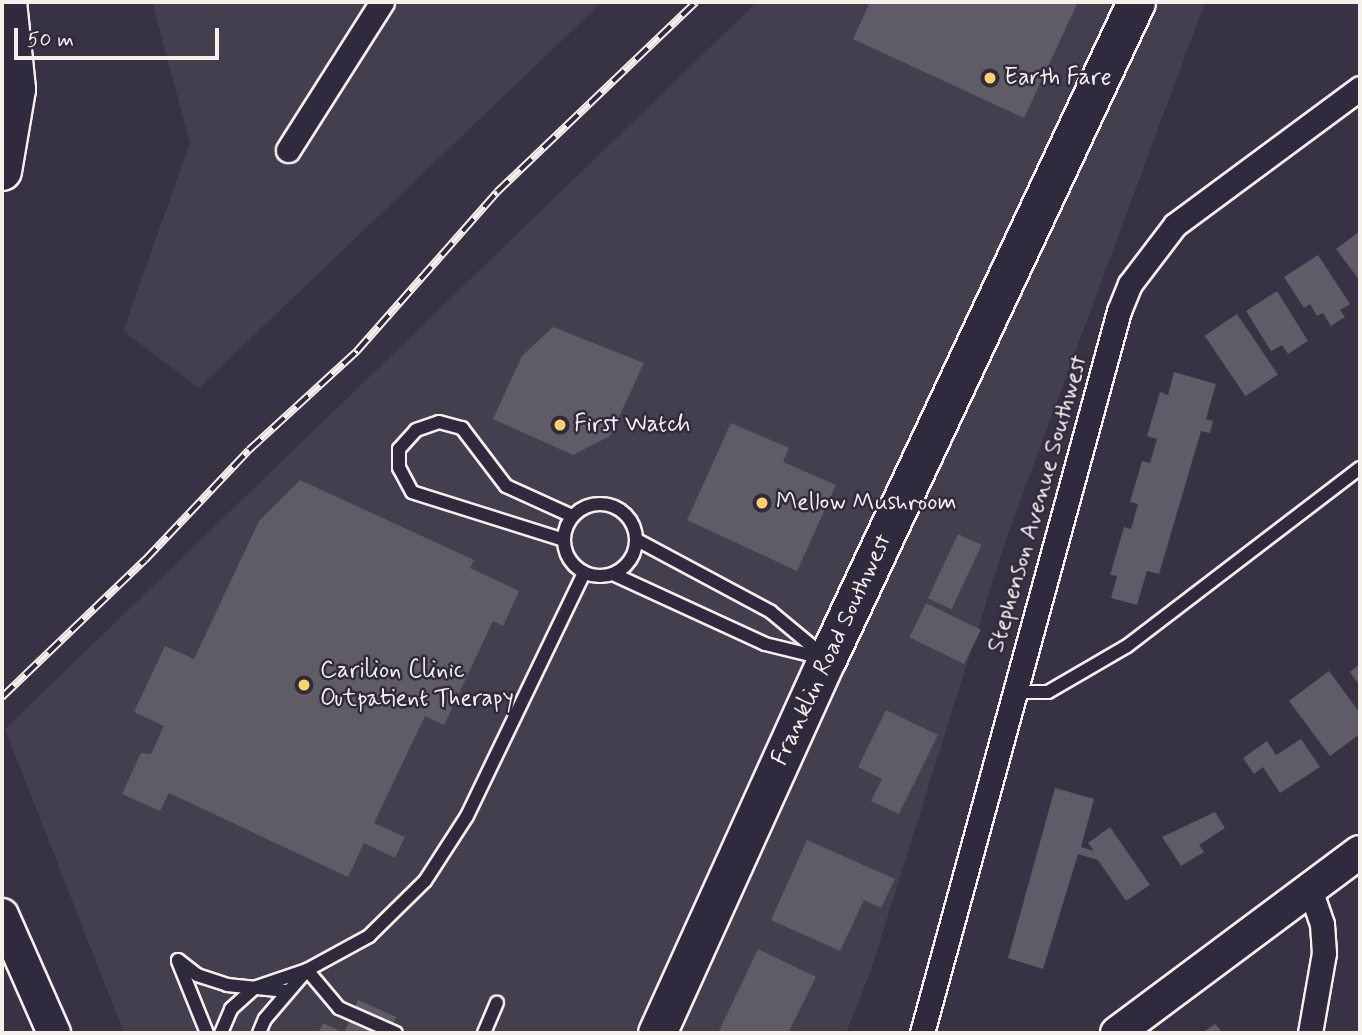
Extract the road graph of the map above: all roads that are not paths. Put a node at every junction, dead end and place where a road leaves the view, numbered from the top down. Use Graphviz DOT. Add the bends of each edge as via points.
graph roads {
  1 [pos="7,2"];
  2 [pos="382,2"];
  3 [pos="1136,2"];
  4 [pos="1360,88"];
  5 [pos="288,150"];
  6 [pos="2,171"];
  7 [pos="1360,468"];
  8 [pos="572,516"];
  9 [pos="564,540"];
  10 [pos="637,540"];
  11 [pos="584,573"];
  12 [pos="613,574"];
  13 [pos="827,659"];
  14 [pos="1013,692"];
  15 [pos="1360,852"];
  16 [pos="1310,889"];
  17 [pos="2,915"];
  18 [pos="307,970"];
  19 [pos="254,988"];
  20 [pos="287,991"];
  21 [pos="497,1003"];
  22 [pos="54,1033"];
  23 [pos="207,1033"];
  24 [pos="221,1033"];
  25 [pos="259,1033"];
  26 [pos="396,1033"];
  27 [pos="484,1033"];
  28 [pos="657,1033"];
  29 [pos="922,1033"];
  30 [pos="1117,1033"];
  31 [pos="1310,1033"];
  1 -- 6 [label="highway" via="16,89"];
  2 -- 5 [label="street"];
  3 -- 13 [label="main road, Franklin Road Southwest"];
  4 -- 14 [label="street, Stephenson Avenue Southwest" via="1175,225 1130,284"];
  7 -- 14 [label="lane" via="1127,646 1048,692"];
  8 -- 9 [label="lane"];
  8 -- 9 [label="lane" via="506,486 462,428 439,422 416,430 399,449 399,468 412,492"];
  8 -- 10 [label="lane" via="584,507 613,505 634,526"];
  9 -- 11 [label="lane" via="573,565"];
  10 -- 12 [label="lane" via="626,566"];
  10 -- 13 [label="lane" via="771,611"];
  11 -- 12 [label="lane"];
  11 -- 18 [label="lane" via="467,816 425,881 369,936"];
  12 -- 13 [label="lane" via="765,644"];
  13 -- 28 [label="main road, Franklin Road Southwest"];
  14 -- 29 [label="street, Stephenson Avenue Southwest"];
  15 -- 16 [label="street"];
  16 -- 30 [label="street"];
  16 -- 31 [label="street" via="1322,924 1324,953"];
  17 -- 22 [label="street"];
  18 -- 19 [label="lane"];
  18 -- 20 [label="lane"];
  18 -- 26 [label="lane" via="339,1008"];
  19 -- 20 [label="lane"];
  19 -- 23 [label="lane" via="197,975 178,960"];
  19 -- 24 [label="lane" via="231,1009"];
  20 -- 25 [label="lane"];
  21 -- 27 [label="lane"];
}
